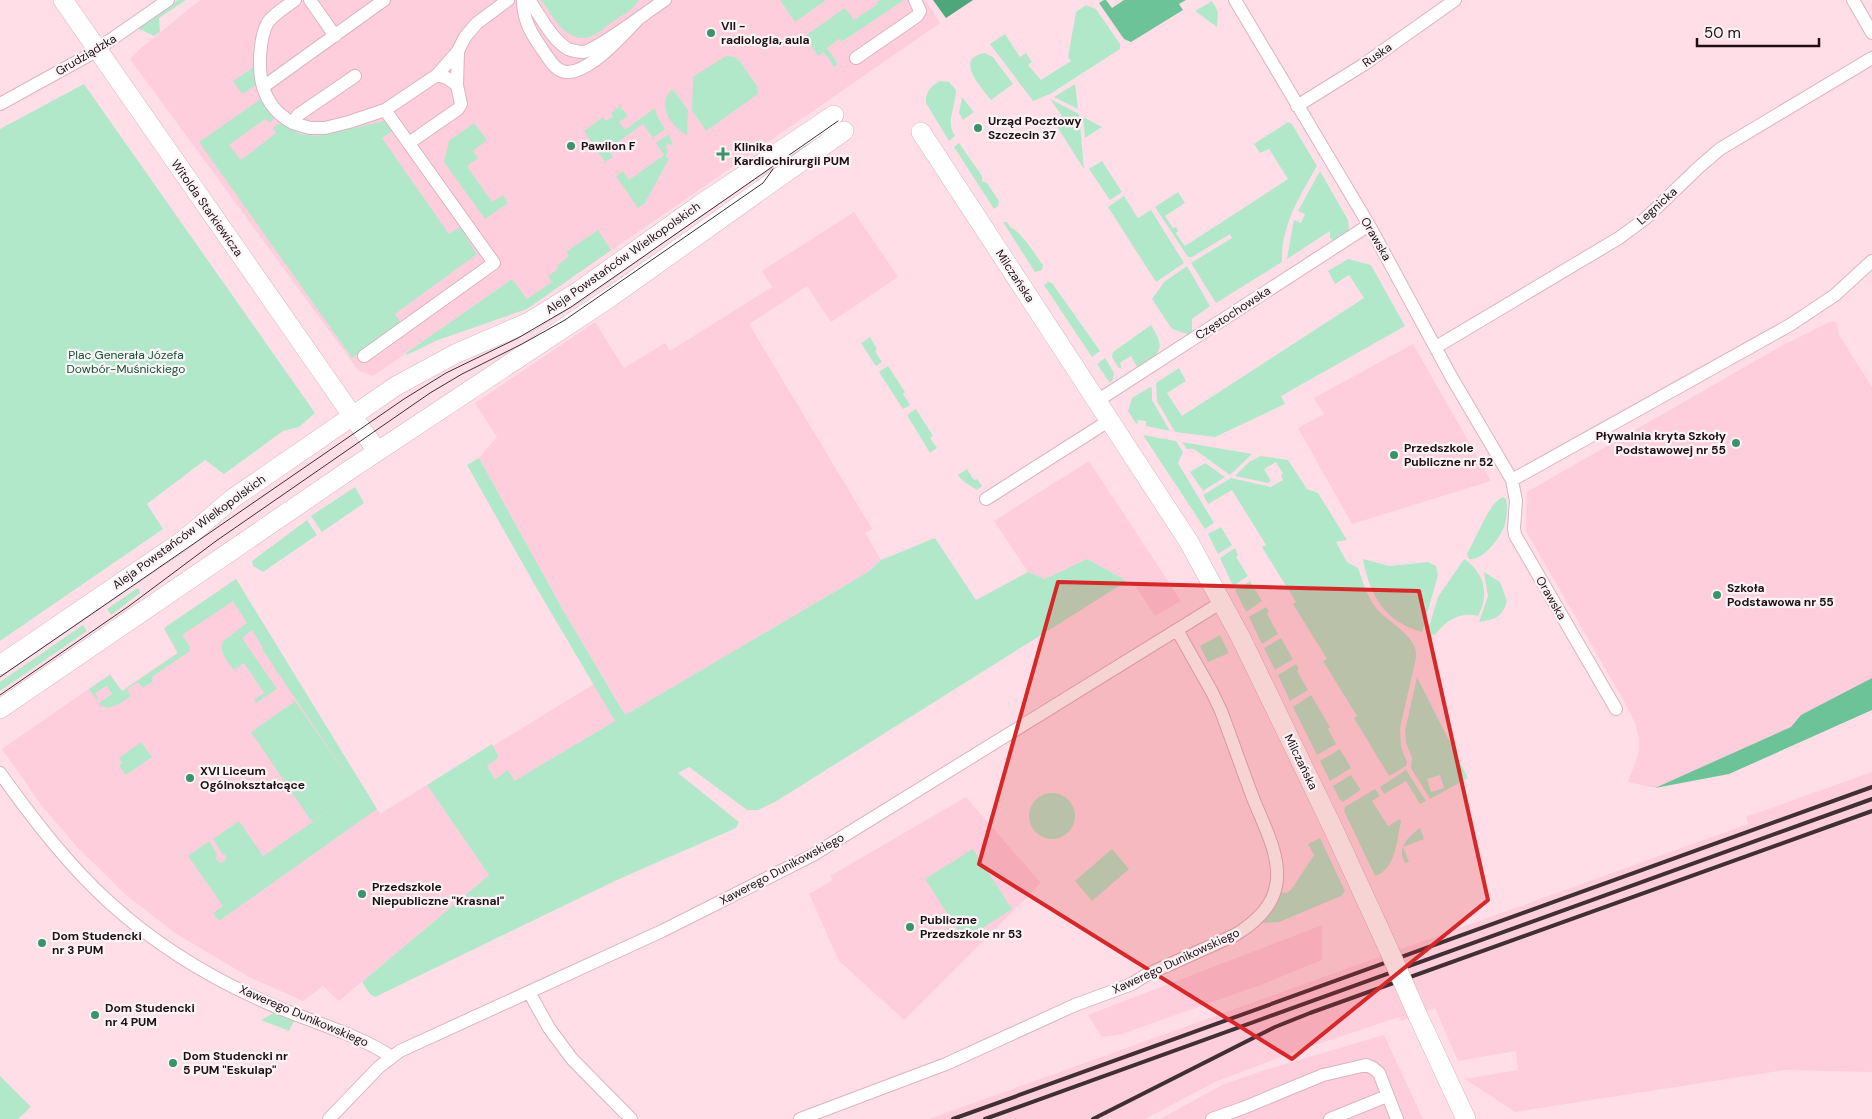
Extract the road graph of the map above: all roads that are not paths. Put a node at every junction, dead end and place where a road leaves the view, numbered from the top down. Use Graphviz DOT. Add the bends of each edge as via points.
graph roads {
  1 [pos="63,0"];
  2 [pos="168,0"];
  3 [pos="295,0"];
  4 [pos="310,0"];
  5 [pos="384,0"];
  6 [pos="508,0"];
  7 [pos="522,0"];
  8 [pos="529,0"];
  9 [pos="915,0"];
  10 [pos="1235,0"];
  11 [pos="1455,0"];
  12 [pos="1853,0"];
  13 [pos="660,2"];
  14 [pos="639,18"];
  15 [pos="1872,33"];
  16 [pos="335,36"];
  17 [pos="97,50"];
  18 [pos="458,50"];
  19 [pos="856,58"];
  20 [pos="1872,58"];
  21 [pos="437,74"];
  22 [pos="355,76"];
  23 [pos="457,85"];
  24 [pos="263,87"];
  25 [pos="0,104"];
  26 [pos="1298,106"];
  27 [pos="385,110"];
  28 [pos="834,115"];
  29 [pos="293,123"];
  30 [pos="844,131"];
  31 [pos="921,132"];
  32 [pos="409,143"];
  33 [pos="1369,225"];
  34 [pos="1872,261"];
  35 [pos="1436,347"];
  36 [pos="364,356"];
  37 [pos="1097,401"];
  38 [pos="352,416"];
  39 [pos="1110,420"];
  40 [pos="377,451"];
  41 [pos="1512,480"];
  42 [pos="986,499"];
  43 [pos="1222,602"];
  44 [pos="1177,630"];
  45 [pos="0,665"];
  46 [pos="3,707"];
  47 [pos="1616,710"];
  48 [pos="0,773"];
  49 [pos="529,992"];
  50 [pos="392,1057"];
  51 [pos="1387,1096"];
  52 [pos="1245,1114"];
  53 [pos="1337,1118"];
  54 [pos="329,1119"];
  55 [pos="631,1119"];
  56 [pos="800,1119"];
  57 [pos="1212,1119"];
  58 [pos="1397,1119"];
  59 [pos="1466,1119"];
  1 -- 17 [label="street, Witolda Starkiewicza"];
  2 -- 17 [label="street, Grudziądzka"];
  3 -- 24 [label="street" via="267,24 260,62"];
  4 -- 16 [label="street"];
  5 -- 16 [label="street"];
  6 -- 18 [label="street" via="477,23"];
  7 -- 14 [label="street" via="528,27 554,66 564,72 574,71 598,57"];
  8 -- 14 [label="street" via="554,36 568,49 582,52"];
  9 -- 19 [label="street" via="920,11 917,16"];
  10 -- 26 [label="street, Orawska"];
  11 -- 26 [label="street, Ruska"];
  12 -- 15 [label="street"];
  13 -- 14 [label="street"];
  16 -- 24 [label="street"];
  17 -- 25 [label="street, Grudziądzka"];
  17 -- 38 [label="street, Witolda Starkiewicza"];
  18 -- 21 [label="street"];
  18 -- 23 [label="street"];
  20 -- 35 [label="street, Legnicka" via="1720,149 1646,218 1619,238"];
  21 -- 23 [label="street"];
  21 -- 27 [label="street"];
  22 -- 29 [label="street" via="298,115"];
  23 -- 32 [label="street" via="462,104 458,109"];
  24 -- 29 [label="street" via="265,95 281,116"];
  26 -- 33 [label="street, Orawska"];
  27 -- 29 [label="street" via="325,128"];
  27 -- 32 [label="street"];
  28 -- 38 [label="street, Aleja Powstańców Wielkopolskich" via="579,291 529,322 416,374"];
  30 -- 40 [label="street, Aleja Powstańców Wielkopolskich" via="612,296"];
  31 -- 37 [label="street, Milczańska"];
  32 -- 36 [label="street" via="494,263"];
  33 -- 35 [label="street, Orawska"];
  33 -- 37 [label="street, Częstochowska"];
  34 -- 41 [label="street" via="1835,295 1775,333"];
  35 -- 41 [label="street, Orawska"];
  37 -- 39 [label="street, Milczańska"];
  38 -- 40 [label="street"];
  38 -- 45 [label="street, Aleja Powstańców Wielkopolskich" via="232,499 185,539"];
  39 -- 42 [label="street"];
  39 -- 43 [label="street, Milczańska" via="1189,542"];
  40 -- 46 [label="street, Aleja Powstańców Wielkopolskich"];
  41 -- 47 [label="street, Orawska" via="1516,501 1515,535"];
  43 -- 44 [label="street, Xawerego Dunikowskiego"];
  43 -- 59 [label="street, Milczańska, bridge" via="1332,826"];
  44 -- 49 [label="street, Xawerego Dunikowskiego" via="813,855 662,931"];
  44 -- 56 [label="street, Xawerego Dunikowskiego" via="1221,711 1273,854 1276,888 1265,910 1235,935 1132,984 1075,1005 946,1064"];
  48 -- 50 [label="street, Xawerego Dunikowskiego" via="41,829 73,865 134,923 232,986 264,1002 362,1040"];
  49 -- 50 [label="street, Xawerego Dunikowskiego"];
  49 -- 55 [label="street" via="549,1028 572,1059"];
  50 -- 54 [label="street, Xawerego Dunikowskiego"];
  51 -- 52 [label="street" via="1378,1073 1366,1065 1358,1066 1323,1074"];
  51 -- 53 [label="street"];
  51 -- 58 [label="street"];
  52 -- 57 [label="street"];
}
